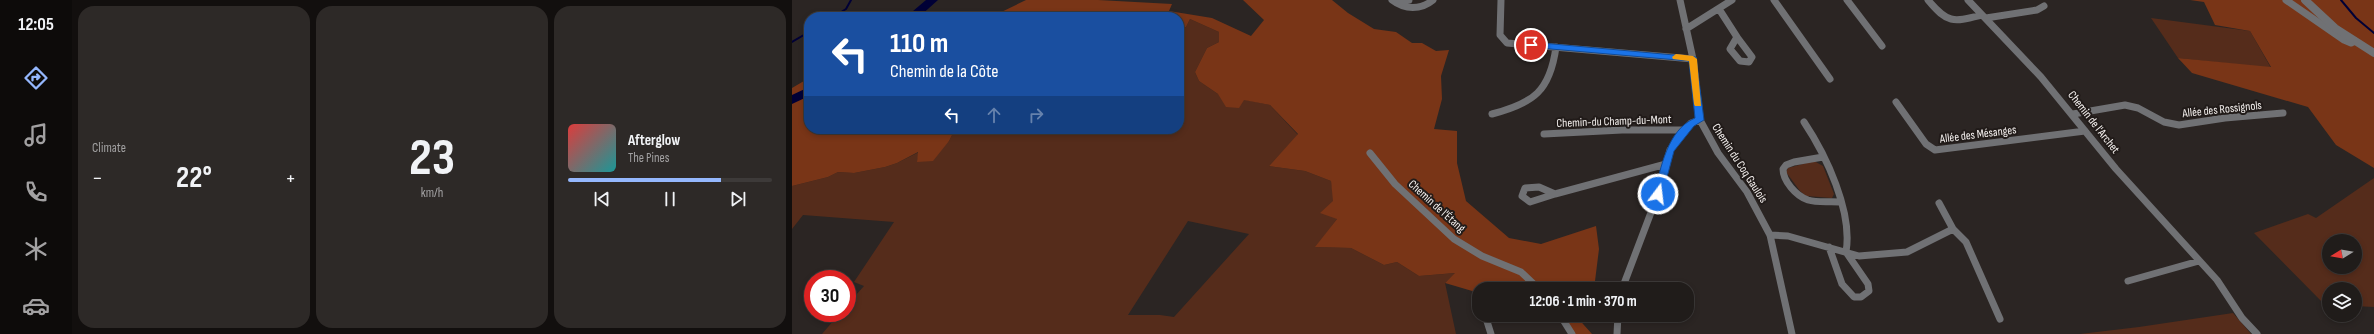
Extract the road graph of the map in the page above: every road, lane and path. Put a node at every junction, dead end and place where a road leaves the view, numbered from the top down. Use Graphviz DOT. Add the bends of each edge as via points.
graph roads {
  1 [pos="1392,0"];
  2 [pos="1399,0"];
  3 [pos="1409,0"];
  4 [pos="1433,0"];
  5 [pos="1501,0"];
  6 [pos="1680,0"];
  7 [pos="1732,0"];
  8 [pos="1774,0"];
  9 [pos="1847,0"];
  10 [pos="1928,0"];
  11 [pos="1968,0"];
  12 [pos="2286,0"];
  13 [pos="2305,0"];
  14 [pos="2044,6"];
  15 [pos="1719,10"];
  16 [pos="1984,16"];
  17 [pos="1686,29"];
  18 [pos="1737,37"];
  19 [pos="2355,41"];
  20 [pos="1882,46"];
  21 [pos="1556,47"];
  22 [pos="2374,52"];
  23 [pos="1693,59"];
  24 [pos="1830,79"];
  25 [pos="1896,102"];
  26 [pos="2283,113"];
  27 [pos="1492,114"];
  28 [pos="2073,114"];
  29 [pos="1700,120"];
  30 [pos="1804,122"];
  31 [pos="1685,130"];
  32 [pos="2085,131"];
  33 [pos="1544,134"];
  34 [pos="1370,154"];
  35 [pos="1823,157"];
  36 [pos="1666,164"];
  37 [pos="1555,194"];
  38 [pos="1840,202"];
  39 [pos="1940,203"];
  40 [pos="1953,229"];
  41 [pos="1770,235"];
  42 [pos="1829,247"];
  43 [pos="1846,252"];
  44 [pos="2199,261"];
  45 [pos="2128,281"];
  46 [pos="1532,282"];
  47 [pos="1625,282"];
  48 [pos="2000,319"];
  49 [pos="1488,322"];
  50 [pos="1564,322"];
  51 [pos="1618,322"];
  52 [pos="1492,334"];
  53 [pos="1572,334"];
  54 [pos="1617,334"];
  55 [pos="1792,334"];
  56 [pos="2257,334"];
  1 -- 4 [label="street" via="1400,6 1416,8"];
  2 -- 3 [label="street"];
  5 -- 21 [label="street" via="1500,35 1507,43"];
  6 -- 17 [label="street"];
  7 -- 15 [label="street"];
  8 -- 24 [label="street"];
  9 -- 20 [label="street"];
  10 -- 16 [label="street" via="1944,19 1950,21"];
  11 -- 16 [label="street, Chemin de l'Archet"];
  12 -- 19 [label="street" via="2344,40 2351,43"];
  13 -- 19 [label="street" via="2335,28"];
  14 -- 16 [label="street" via="2037,10"];
  15 -- 17 [label="street"];
  15 -- 18 [label="street"];
  16 -- 28 [label="street, Chemin de l'Archet"];
  17 -- 23 [label="street"];
  19 -- 22 [label="street"];
  21 -- 23 [label="street"];
  21 -- 27 [label="street" via="1550,79 1541,91 1516,108"];
  23 -- 29 [label="street"];
  25 -- 32 [label="street, Allée des Mésanges" via="1926,144 1935,150"];
  26 -- 28 [label="street, Allée des Rossignols" via="2179,125 2164,122 2138,108 2125,105"];
  28 -- 32 [label="street, Chemin de l'Archet"];
  29 -- 31 [label="street" via="1691,123"];
  29 -- 41 [label="street, Chemin du Coq Gaulois" via="1718,153 1747,192"];
  30 -- 35 [label="street" via="1813,133"];
  31 -- 33 [label="street, Chemin-du Champ-du-Mont"];
  31 -- 36 [label="street" via="1670,150"];
  32 -- 44 [label="street, Chemin de l'Archet" via="2116,170"];
  34 -- 46 [label="street, Chemin de l'Étang" via="1395,184 1454,239 1482,256 1521,272"];
  35 -- 38 [label="street"];
  35 -- 38 [label="street" via="1785,166 1782,171 1784,177 1796,192 1807,200"];
  36 -- 37 [label="street"];
  36 -- 47 [label="street" via="1658,194"];
  38 -- 43 [label="street" via="1848,232"];
  39 -- 40 [label="street"];
  40 -- 43 [label="street" via="1907,252 1859,256"];
  40 -- 48 [label="street" via="1966,242 1980,279"];
  41 -- 42 [label="street" via="1788,236"];
  41 -- 55 [label="street, Chemin du Coq Gaulois"];
  42 -- 43 [label="street"];
  42 -- 43 [label="street" via="1844,290 1850,295 1865,296 1869,291 1868,284"];
  44 -- 45 [label="street"];
  44 -- 56 [label="street, Chemin de l'Archet"];
  49 -- 52 [label="street"];
  50 -- 53 [label="street"];
  51 -- 54 [label="street"];
}
